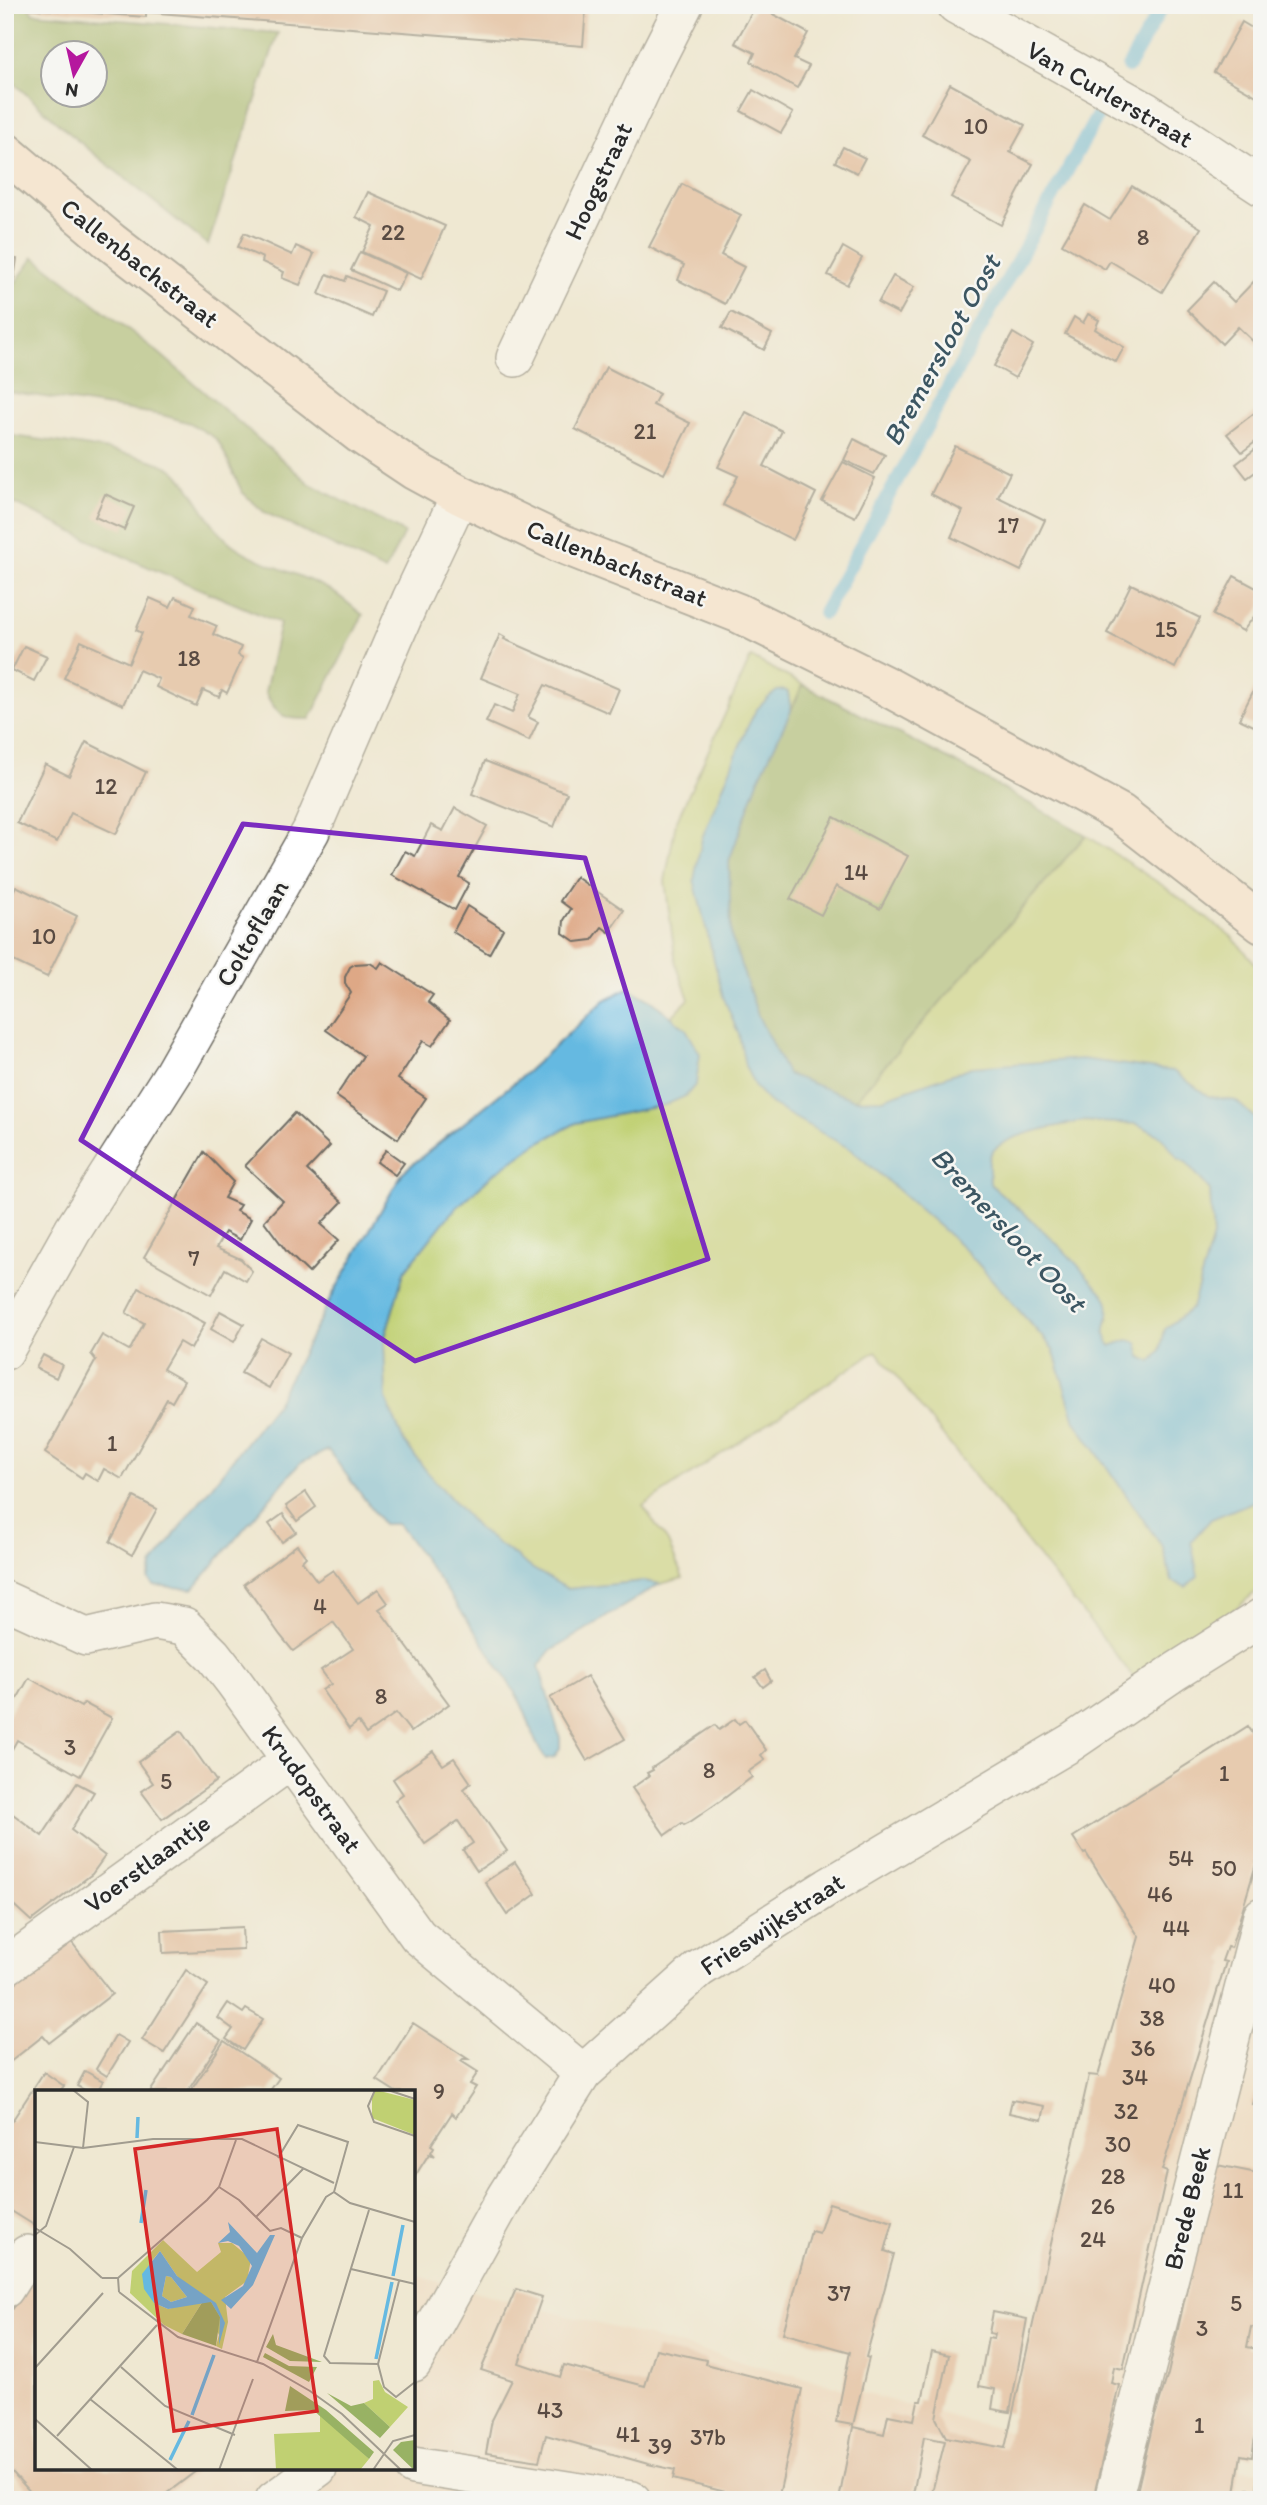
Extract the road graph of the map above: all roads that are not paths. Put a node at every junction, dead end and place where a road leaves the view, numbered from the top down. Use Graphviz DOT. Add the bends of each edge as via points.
graph roads {
  1 [pos="684,5"];
  2 [pos="956,5"];
  3 [pos="5,152"];
  4 [pos="1262,187"];
  5 [pos="514,358"];
  6 [pos="460,495"];
  7 [pos="1262,924"];
  8 [pos="5,1351"];
  9 [pos="5,1600"];
  10 [pos="1262,1618"];
  11 [pos="290,1761"];
  12 [pos="1262,1916"];
  13 [pos="5,1967"];
  14 [pos="583,2073"];
  15 [pos="23,2252"];
  16 [pos="5,2289"];
  17 [pos="415,2359"];
  18 [pos="415,2466"];
  19 [pos="315,2470"];
  20 [pos="274,2500"];
  21 [pos="632,2500"];
  22 [pos="1113,2500"];
  1 -- 5 [label="street, Hoogstraat"];
  2 -- 4 [label="street, Van Curlerstraat" via="1146,111"];
  3 -- 6 [label="street, Callenbachstraat" via="111,242 360,434"];
  6 -- 7 [label="street, Callenbachstraat" via="560,543 770,627 886,686 1121,814"];
  6 -- 8 [label="street, Coltoflaan" via="311,831 173,1073 73,1230"];
  9 -- 11 [label="street, Krudopstraat" via="86,1637 155,1621 184,1626 213,1655"];
  10 -- 14 [label="street, Frieswijkstraat" via="1072,1742 699,1969"];
  11 -- 13 [label="street, Voerstlaantje"];
  11 -- 14 [label="street, Krudopstraat" via="418,1936"];
  12 -- 22 [label="street, Brede Beek"];
  14 -- 17 [label="street, Frieswijkstraat" via="505,2197"];
  15 -- 16 [label="street"];
  18 -- 21 [label="street"];
  19 -- 20 [label="street"];
}
